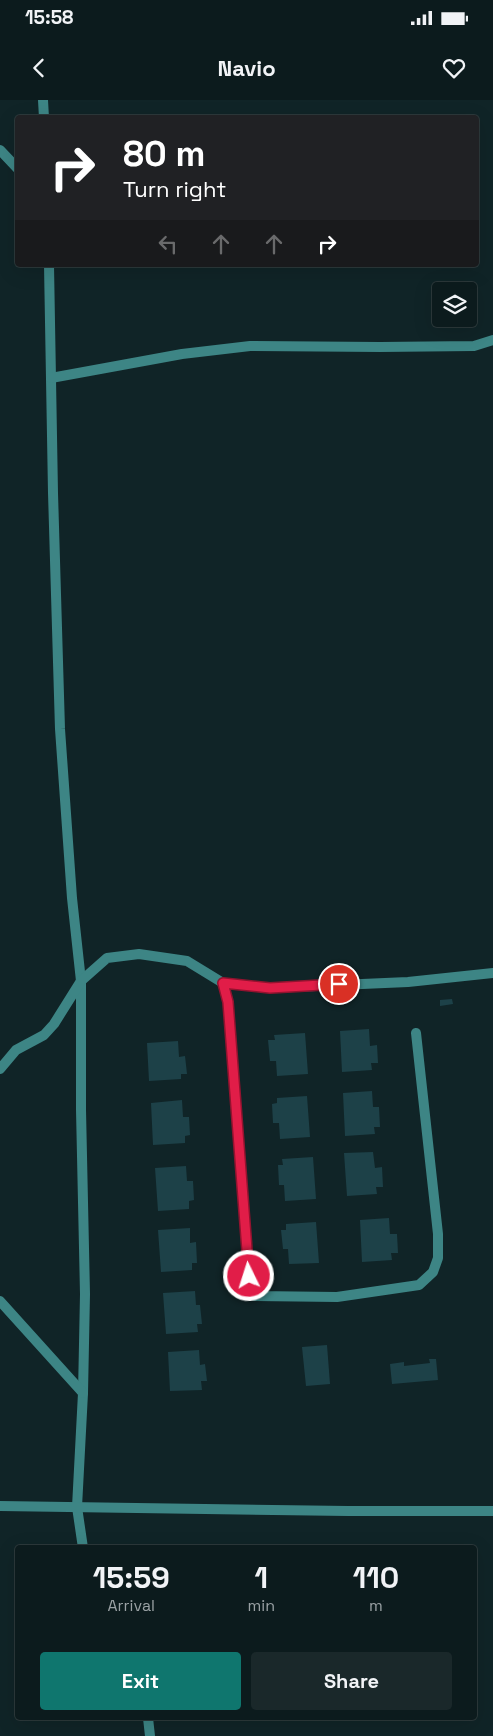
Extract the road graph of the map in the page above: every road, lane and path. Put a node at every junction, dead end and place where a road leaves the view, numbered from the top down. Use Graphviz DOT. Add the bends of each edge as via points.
graph roads {
  1 [pos="43,100"];
  2 [pos="44,115"];
  3 [pos="0,150"];
  4 [pos="15,166"];
  5 [pos="49,267"];
  6 [pos="493,340"];
  7 [pos="51,378"];
  8 [pos="493,974"];
  9 [pos="81,981"];
  10 [pos="223,983"];
  11 [pos="416,1033"];
  12 [pos="0,1069"];
  13 [pos="0,1301"];
  14 [pos="83,1393"];
  15 [pos="0,1506"];
  16 [pos="77,1507"];
  17 [pos="493,1511"];
  18 [pos="83,1545"];
  19 [pos="148,1720"];
  20 [pos="150,1736"];
  1 -- 2 [label="street"];
  3 -- 4 [label="street"];
  5 -- 7 [label="street"];
  6 -- 7 [label="street" via="474,346 250,346 182,354"];
  7 -- 9 [label="street" via="60,729"];
  8 -- 10 [label="street" via="408,982 270,988"];
  9 -- 10 [label="street" via="107,958 139,954 187,961"];
  9 -- 12 [label="street" via="44,1035 16,1050"];
  9 -- 14 [label="street"];
  10 -- 11 [label="street" via="228,1002 249,1276 255,1296 347,1295 419,1285 433,1272 438,1258 438,1234"];
  13 -- 14 [label="street"];
  14 -- 16 [label="street"];
  15 -- 16 [label="street"];
  16 -- 17 [label="street"];
  16 -- 18 [label="street"];
  19 -- 20 [label="street"];
}
